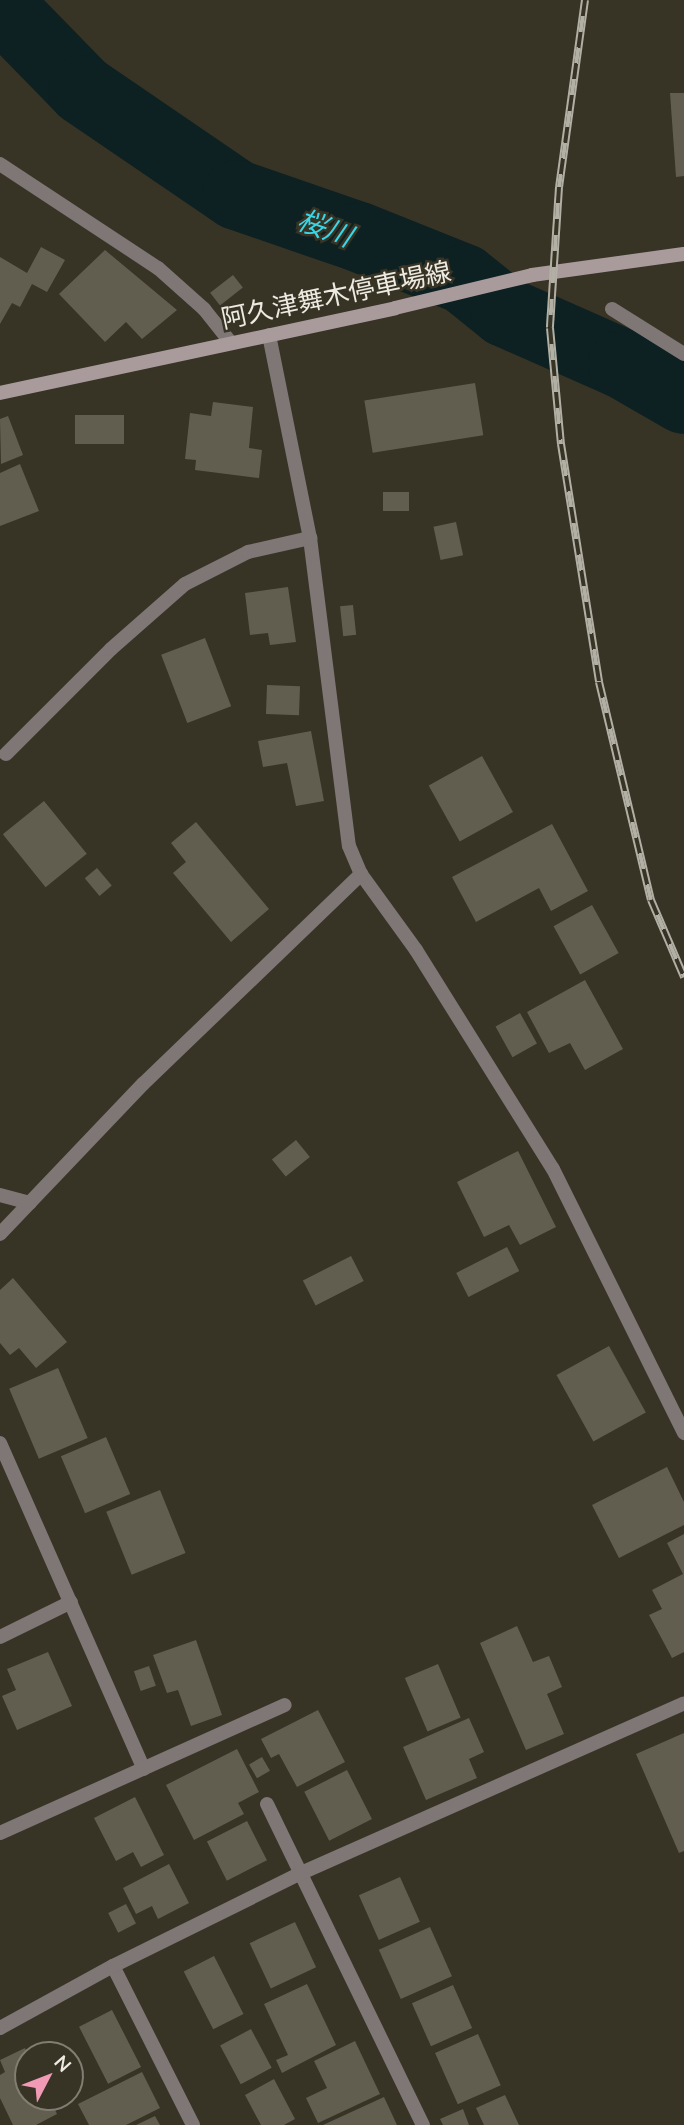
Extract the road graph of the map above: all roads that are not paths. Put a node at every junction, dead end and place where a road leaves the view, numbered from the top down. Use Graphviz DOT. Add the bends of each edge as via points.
graph roads {
  1 [pos="0,164"];
  2 [pos="684,254"];
  3 [pos="612,309"];
  4 [pos="269,335"];
  5 [pos="231,343"];
  6 [pos="684,354"];
  7 [pos="0,393"];
  8 [pos="310,538"];
  9 [pos="6,754"];
  10 [pos="361,874"];
  11 [pos="0,1195"];
  12 [pos="30,1203"];
  13 [pos="0,1234"];
  14 [pos="684,1433"];
  15 [pos="0,1443"];
  16 [pos="71,1602"];
  17 [pos="0,1637"];
  18 [pos="684,1703"];
  19 [pos="285,1705"];
  20 [pos="144,1769"];
  21 [pos="267,1804"];
  22 [pos="0,1833"];
  23 [pos="299,1874"];
  24 [pos="113,1966"];
  25 [pos="0,2028"];
  26 [pos="193,2125"];
  27 [pos="423,2125"];
  1 -- 5 [label="street" via="158,268 204,309"];
  2 -- 4 [label="main road, 阿久津舞木停車場線" via="532,275"];
  3 -- 6 [label="street"];
  4 -- 5 [label="main road, 阿久津舞木停車場線"];
  4 -- 8 [label="street"];
  5 -- 7 [label="main road, 阿久津舞木停車場線"];
  8 -- 9 [label="street" via="248,552 185,584 111,649"];
  8 -- 10 [label="street" via="349,846"];
  10 -- 12 [label="street" via="143,1084"];
  10 -- 14 [label="street" via="416,950 553,1169"];
  11 -- 12 [label="street"];
  12 -- 13 [label="street"];
  15 -- 16 [label="street"];
  16 -- 17 [label="street"];
  16 -- 20 [label="street"];
  18 -- 23 [label="street"];
  19 -- 20 [label="street"];
  20 -- 22 [label="street"];
  21 -- 23 [label="street"];
  23 -- 24 [label="street"];
  23 -- 27 [label="street"];
  24 -- 25 [label="street"];
  24 -- 26 [label="street"];
}
